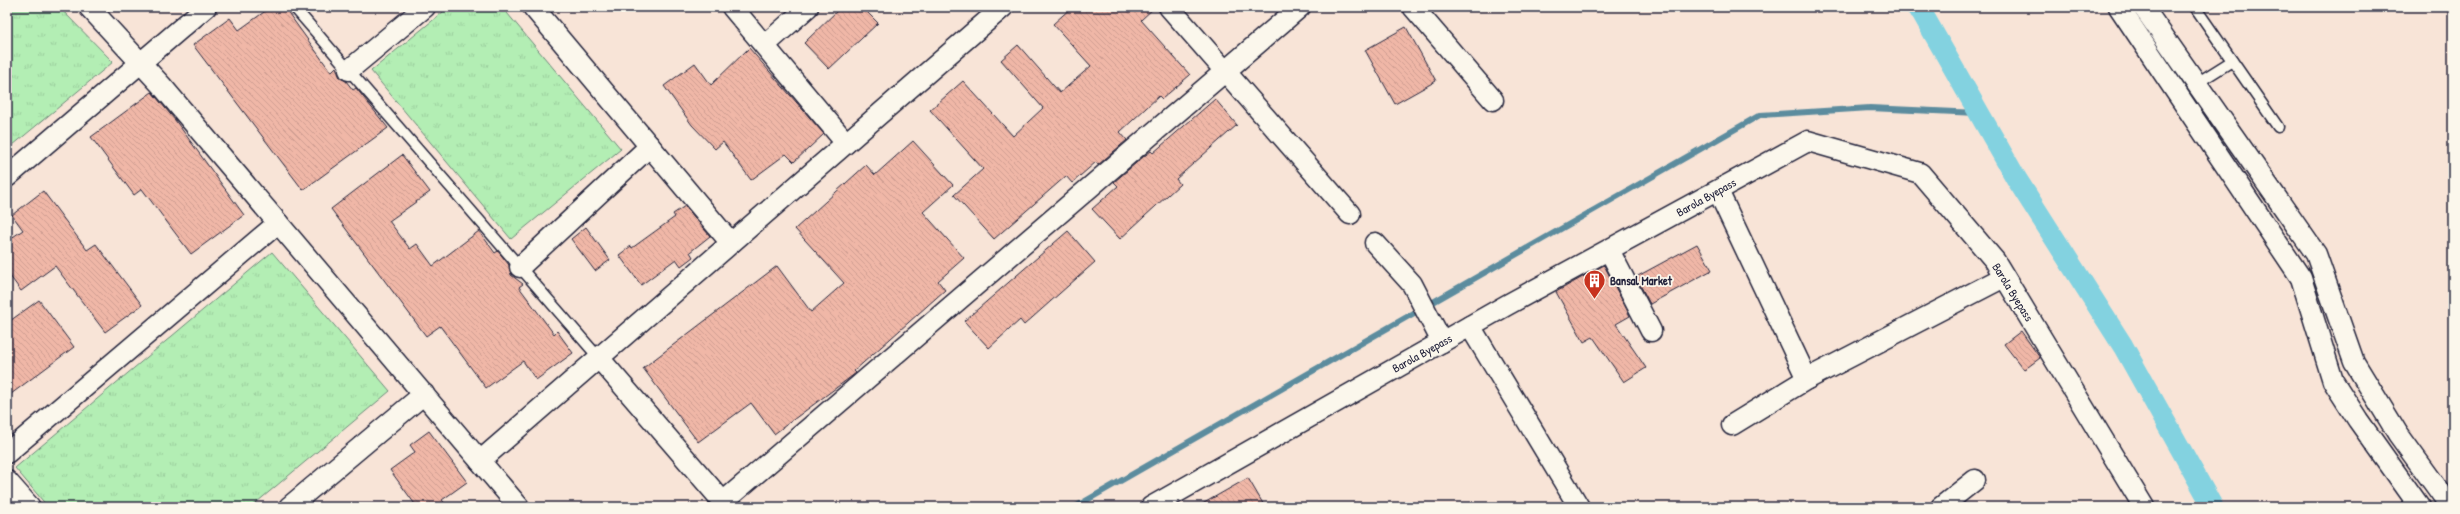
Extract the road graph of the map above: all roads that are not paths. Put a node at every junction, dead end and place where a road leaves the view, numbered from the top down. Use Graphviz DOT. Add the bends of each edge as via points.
graph roads {
  1 [pos="88,7"];
  2 [pos="206,7"];
  3 [pos="294,7"];
  4 [pos="425,7"];
  5 [pos="533,7"];
  6 [pos="732,7"];
  7 [pos="808,7"];
  8 [pos="1003,7"];
  9 [pos="1169,7"];
  10 [pos="1300,7"];
  11 [pos="1413,7"];
  12 [pos="2119,7"];
  13 [pos="2143,7"];
  14 [pos="2195,7"];
  15 [pos="764,45"];
  16 [pos="2232,61"];
  17 [pos="140,62"];
  18 [pos="349,70"];
  19 [pos="1225,71"];
  20 [pos="2197,83"];
  21 [pos="1493,100"];
  22 [pos="2278,127"];
  23 [pos="846,143"];
  24 [pos="650,146"];
  25 [pos="7,177"];
  26 [pos="1718,191"];
  27 [pos="1350,214"];
  28 [pos="278,223"];
  29 [pos="732,243"];
  30 [pos="1375,243"];
  31 [pos="1609,250"];
  32 [pos="520,267"];
  33 [pos="2004,277"];
  34 [pos="1470,326"];
  35 [pos="1651,331"];
  36 [pos="1438,334"];
  37 [pos="599,358"];
  38 [pos="1807,379"];
  39 [pos="424,394"];
  40 [pos="1732,425"];
  41 [pos="7,453"];
  42 [pos="480,461"];
  43 [pos="1975,480"];
  44 [pos="7,481"];
  45 [pos="30,507"];
  46 [pos="289,507"];
  47 [pos="519,507"];
  48 [pos="1151,507"];
  49 [pos="1579,507"];
  50 [pos="1941,507"];
  51 [pos="2144,507"];
  52 [pos="2420,507"];
  53 [pos="2451,507"];
  1 -- 17 [label="street"];
  2 -- 17 [label="street"];
  3 -- 18 [label="lane"];
  4 -- 18 [label="street"];
  5 -- 24 [label="street"];
  6 -- 15 [label="street"];
  7 -- 15 [label="street"];
  8 -- 23 [label="street"];
  9 -- 19 [label="street"];
  10 -- 19 [label="street"];
  11 -- 21 [label="street"];
  12 -- 52 [label="street" via="2301,278 2333,381"];
  13 -- 20 [label="street"];
  14 -- 16 [label="lane"];
  15 -- 23 [label="street"];
  16 -- 20 [label="lane"];
  16 -- 22 [label="lane"];
  17 -- 25 [label="street"];
  17 -- 28 [label="street"];
  18 -- 32 [label="lane"];
  19 -- 27 [label="street"];
  19 -- 37 [label="street" via="723,502"];
  20 -- 53 [label="street" via="2316,254 2354,362 2398,434"];
  23 -- 29 [label="street"];
  24 -- 29 [label="street"];
  24 -- 32 [label="street"];
  26 -- 31 [label="street, Barola Byepass"];
  26 -- 33 [label="street, Barola Byepass" via="1808,141 1920,173 1995,261"];
  26 -- 38 [label="street"];
  28 -- 39 [label="street"];
  28 -- 41 [label="street"];
  29 -- 37 [label="street"];
  30 -- 36 [label="street" via="1412,284"];
  31 -- 34 [label="street, Barola Byepass"];
  31 -- 35 [label="street"];
  32 -- 37 [label="lane"];
  33 -- 38 [label="street"];
  33 -- 51 [label="street, Barola Byepass"];
  34 -- 36 [label="street, Barola Byepass"];
  34 -- 49 [label="street"];
  36 -- 48 [label="street, Barola Byepass"];
  37 -- 42 [label="street"];
  38 -- 40 [label="street"];
  39 -- 42 [label="street"];
  39 -- 46 [label="street"];
  42 -- 47 [label="street"];
  43 -- 50 [label="street"];
  44 -- 45 [label="street"];
}
